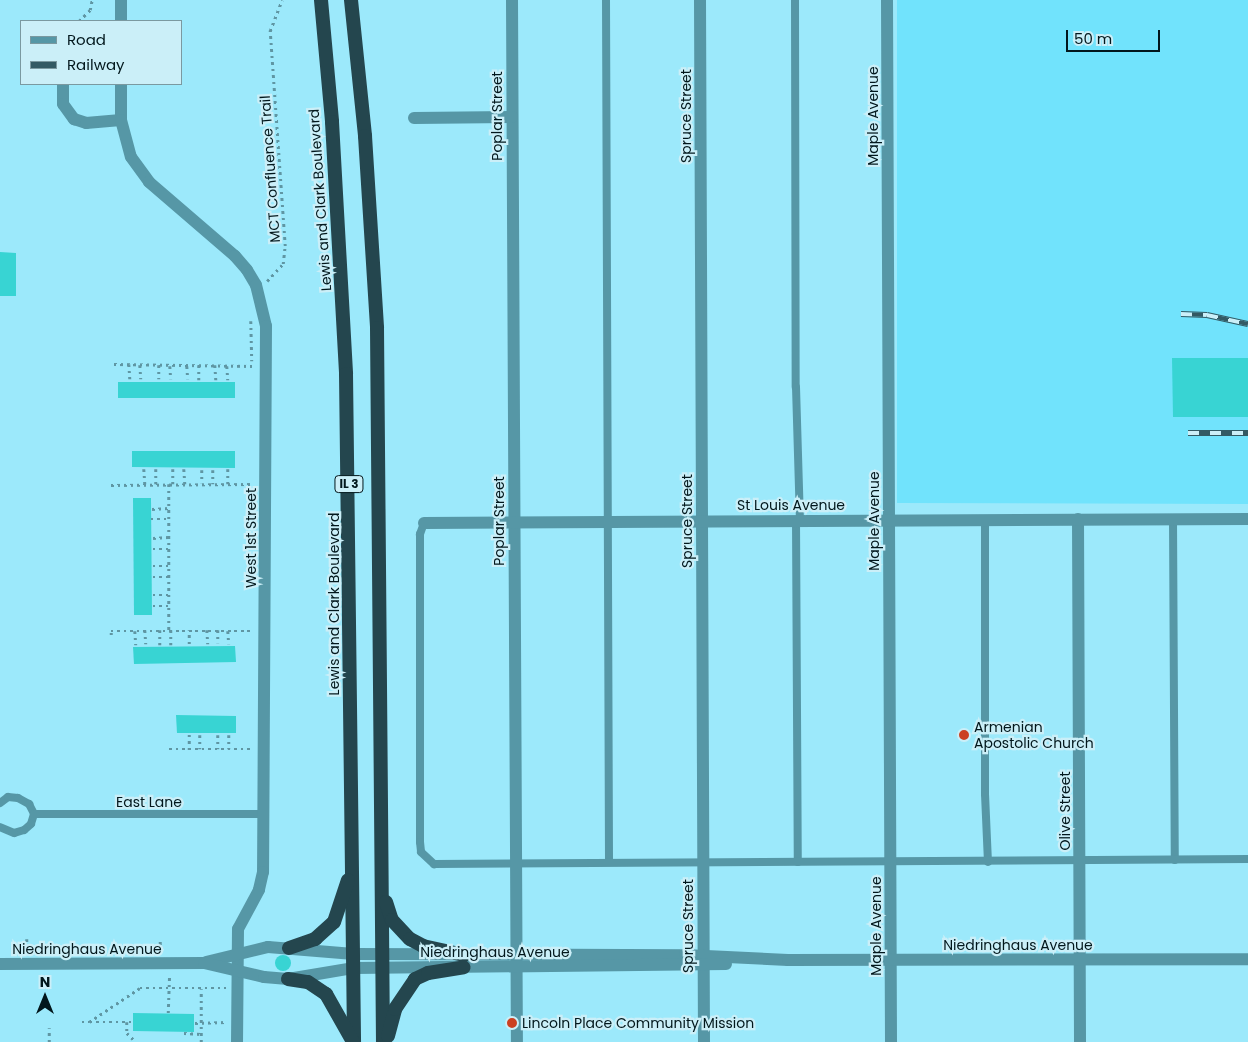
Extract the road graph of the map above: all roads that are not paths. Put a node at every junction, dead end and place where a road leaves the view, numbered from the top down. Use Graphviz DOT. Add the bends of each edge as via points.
graph roads {
  1 [pos="121,0"];
  2 [pos="314,0"];
  3 [pos="321,0"];
  4 [pos="351,0"];
  5 [pos="356,0"];
  6 [pos="512,0"];
  7 [pos="606,0"];
  8 [pos="700,0"];
  9 [pos="795,0"];
  10 [pos="887,0"];
  11 [pos="121,20"];
  12 [pos="353,21"];
  13 [pos="323,25"];
  14 [pos="63,85"];
  15 [pos="121,85"];
  16 [pos="512,117"];
  17 [pos="414,118"];
  18 [pos="121,120"];
  19 [pos="1248,518"];
  20 [pos="1078,519"];
  21 [pos="1173,519"];
  22 [pos="798,520"];
  23 [pos="889,520"];
  24 [pos="985,520"];
  25 [pos="608,521"];
  26 [pos="702,521"];
  27 [pos="514,522"];
  28 [pos="424,523"];
  29 [pos="0,803"];
  30 [pos="34,814"];
  31 [pos="264,814"];
  32 [pos="0,827"];
  33 [pos="1248,859"];
  34 [pos="1175,860"];
  35 [pos="890,861"];
  36 [pos="1080,861"];
  37 [pos="352,862"];
  38 [pos="516,862"];
  39 [pos="609,862"];
  40 [pos="798,862"];
  41 [pos="988,862"];
  42 [pos="703,863"];
  43 [pos="382,892"];
  44 [pos="289,948"];
  45 [pos="237,954"];
  46 [pos="1248,958"];
  47 [pos="1080,959"];
  48 [pos="891,960"];
  49 [pos="354,961"];
  50 [pos="383,961"];
  51 [pos="464,961"];
  52 [pos="517,961"];
  53 [pos="703,961"];
  54 [pos="204,963"];
  55 [pos="0,964"];
  56 [pos="237,970"];
  57 [pos="288,978"];
  58 [pos="237,1042"];
  59 [pos="354,1042"];
  60 [pos="382,1042"];
  61 [pos="386,1042"];
  62 [pos="517,1042"];
  63 [pos="704,1042"];
  64 [pos="892,1042"];
  65 [pos="1080,1042"];
  1 -- 11 [label="street"];
  2 -- 13 [label="highway"];
  3 -- 13 [label="highway, Lewis and Clark Boulevard / IL 3"];
  4 -- 12 [label="highway, IL 3"];
  5 -- 12 [label="highway"];
  6 -- 16 [label="street, Poplar Street"];
  7 -- 25 [label="lane"];
  8 -- 26 [label="street, Spruce Street"];
  9 -- 22 [label="lane"];
  10 -- 23 [label="street, Maple Avenue"];
  12 -- 43 [label="highway, IL 3" via="377,328"];
  13 -- 37 [label="highway, Lewis and Clark Boulevard / IL 3" via="339,229 346,374"];
  14 -- 18 [label="street" via="63,104 74,119 86,122"];
  15 -- 18 [label="street, West 1st Street"];
  16 -- 17 [label="street"];
  16 -- 27 [label="street, Poplar Street"];
  18 -- 31 [label="street, West 1st Street" via="125,141 139,170 235,256 256,285 266,326"];
  19 -- 21 [label="street, St Louis Avenue"];
  20 -- 21 [label="street, St Louis Avenue"];
  20 -- 24 [label="street, St Louis Avenue"];
  20 -- 36 [label="street, Olive Street"];
  21 -- 34 [label="lane"];
  22 -- 23 [label="street, St Louis Avenue"];
  22 -- 26 [label="street, St Louis Avenue"];
  22 -- 40 [label="lane"];
  23 -- 24 [label="street, St Louis Avenue"];
  23 -- 35 [label="street, Maple Avenue"];
  24 -- 41 [label="lane"];
  25 -- 26 [label="street, St Louis Avenue"];
  25 -- 27 [label="street, St Louis Avenue"];
  25 -- 39 [label="lane"];
  26 -- 42 [label="street, Spruce Street"];
  27 -- 28 [label="street, St Louis Avenue"];
  27 -- 38 [label="street, Poplar Street"];
  28 -- 38 [label="lane" via="420,534 421,852 428,861 441,866"];
  29 -- 30 [label="lane" via="8,797 18,798 29,804"];
  30 -- 31 [label="lane, East Lane"];
  30 -- 32 [label="lane" via="24,830 14,833"];
  31 -- 45 [label="street, West 1st Street" via="263,872 259,890 240,921"];
  33 -- 34 [label="lane"];
  34 -- 36 [label="lane"];
  35 -- 40 [label="lane"];
  35 -- 41 [label="lane"];
  35 -- 48 [label="street, Maple Avenue"];
  36 -- 41 [label="lane"];
  36 -- 47 [label="street, Olive Street"];
  37 -- 44 [label="highway" via="334,922 315,939"];
  37 -- 49 [label="highway, Lewis and Clark Boulevard / IL 3"];
  38 -- 39 [label="lane"];
  38 -- 52 [label="street, Poplar Street"];
  39 -- 42 [label="lane"];
  40 -- 42 [label="lane"];
  42 -- 53 [label="street, Spruce Street"];
  43 -- 50 [label="highway, IL 3"];
  43 -- 51 [label="highway" via="392,920 410,940"];
  44 -- 45 [label="street, Niedringhaus Avenue" via="268,947"];
  44 -- 49 [label="street, Niedringhaus Avenue"];
  45 -- 54 [label="street, Niedringhaus Avenue"];
  45 -- 56 [label="street, West 1st Street"];
  46 -- 47 [label="street, Niedringhaus Avenue"];
  47 -- 48 [label="street, Niedringhaus Avenue"];
  47 -- 65 [label="street, Olive Street"];
  48 -- 53 [label="street, Niedringhaus Avenue"];
  48 -- 64 [label="street, Maple Avenue"];
  49 -- 50 [label="street, Niedringhaus Avenue"];
  49 -- 57 [label="street, Niedringhaus Avenue"];
  49 -- 59 [label="highway, IL 3"];
  50 -- 51 [label="street, Niedringhaus Avenue"];
  50 -- 60 [label="highway, IL 3"];
  51 -- 52 [label="street, Niedringhaus Avenue"];
  51 -- 61 [label="highway" via="428,973 408,985 395,1009"];
  52 -- 53 [label="street, Niedringhaus Avenue"];
  52 -- 62 [label="street, Poplar Street"];
  53 -- 63 [label="street, Spruce Street"];
  54 -- 55 [label="street, Niedringhaus Avenue"];
  54 -- 56 [label="street, Niedringhaus Avenue"];
  56 -- 57 [label="street, Niedringhaus Avenue"];
  56 -- 58 [label="street, West 1st Street"];
  57 -- 59 [label="highway" via="308,982 326,994"];
}
